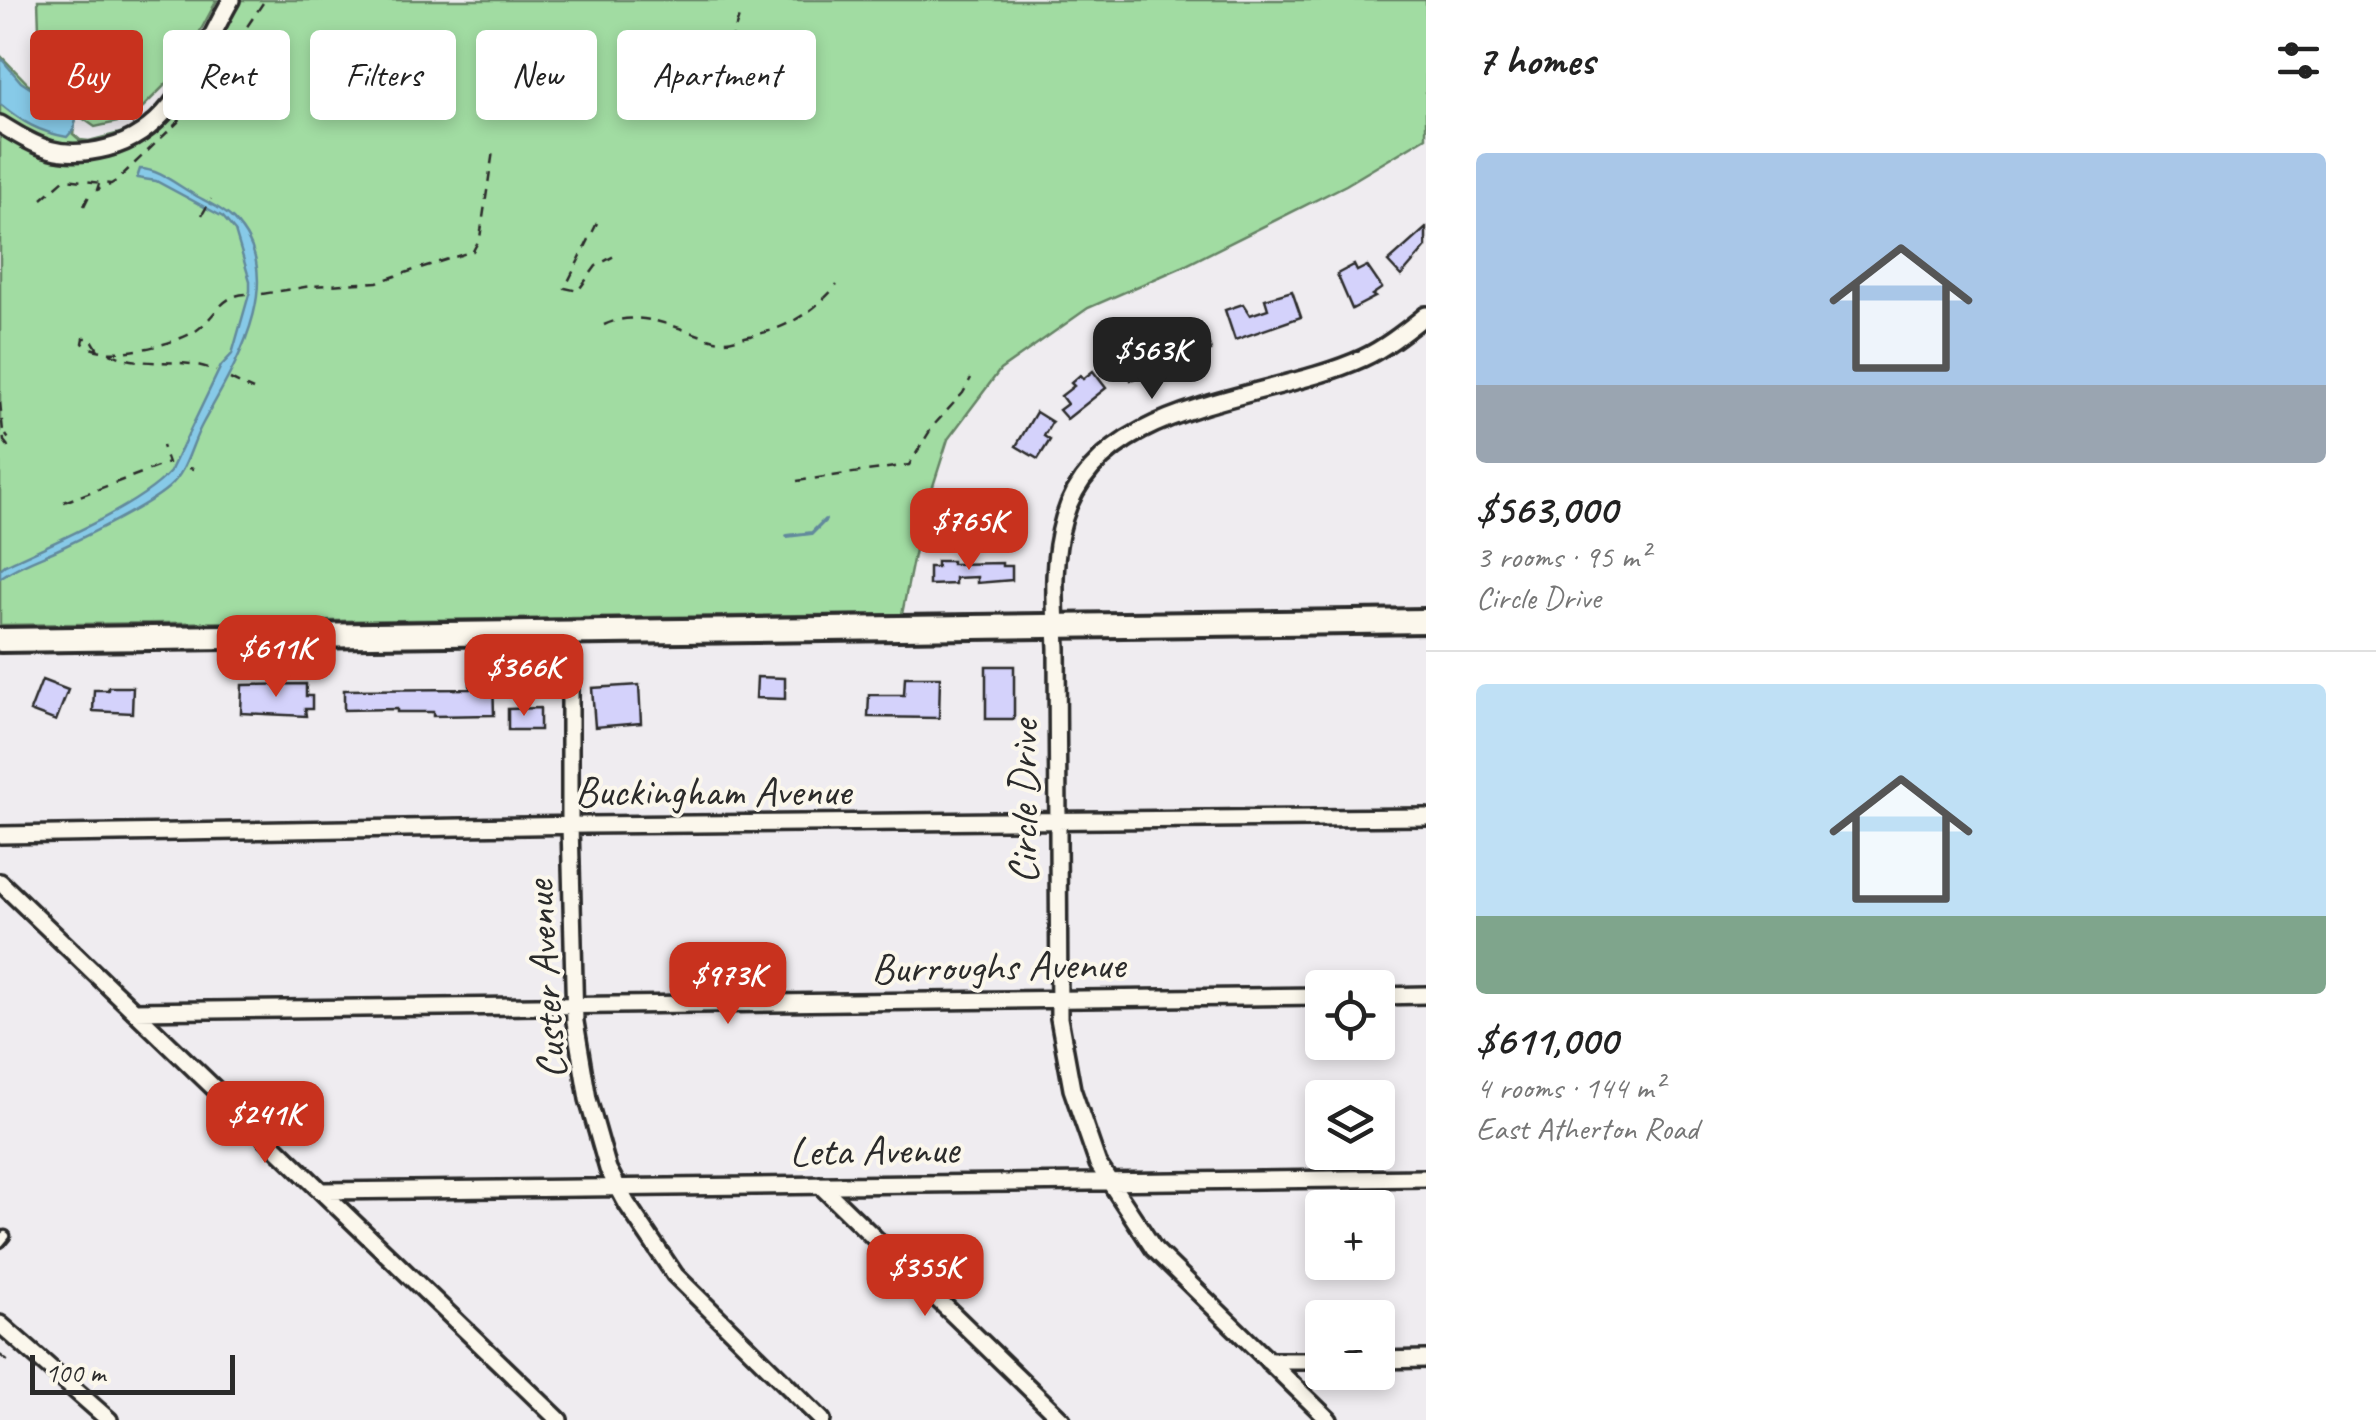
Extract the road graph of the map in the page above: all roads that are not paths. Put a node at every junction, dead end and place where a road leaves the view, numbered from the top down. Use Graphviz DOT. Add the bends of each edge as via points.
graph roads {
  1 [pos="231,0"];
  2 [pos="0,124"];
  3 [pos="1426,315"];
  4 [pos="1426,622"];
  5 [pos="1056,628"];
  6 [pos="570,631"];
  7 [pos="0,640"];
  8 [pos="1426,818"];
  9 [pos="1056,822"];
  10 [pos="570,826"];
  11 [pos="0,835"];
  12 [pos="0,882"];
  13 [pos="1305,996"];
  14 [pos="1395,996"];
  15 [pos="1426,996"];
  16 [pos="1058,999"];
  17 [pos="574,1007"];
  18 [pos="134,1012"];
  19 [pos="1426,1178"];
  20 [pos="1108,1182"];
  21 [pos="820,1185"];
  22 [pos="617,1186"];
  23 [pos="323,1191"];
  24 [pos="0,1324"];
  25 [pos="1426,1359"];
  26 [pos="1305,1360"];
  27 [pos="1395,1360"];
  28 [pos="1268,1361"];
  29 [pos="109,1420"];
  30 [pos="559,1420"];
  31 [pos="822,1420"];
  32 [pos="1062,1420"];
  33 [pos="1329,1420"];
  1 -- 2 [label="street" via="182,90 134,139 60,154"];
  3 -- 5 [label="street, Circle Drive" via="1364,358 1209,404 1111,448 1082,480 1064,518 1052,605"];
  4 -- 5 [label="street"];
  5 -- 6 [label="street"];
  5 -- 9 [label="street, Circle Drive"];
  6 -- 7 [label="street"];
  6 -- 10 [label="street, Custer Avenue"];
  8 -- 9 [label="street, Buckingham Avenue"];
  9 -- 10 [label="street, Buckingham Avenue"];
  9 -- 16 [label="street, Circle Drive"];
  10 -- 11 [label="street, Buckingham Avenue"];
  10 -- 17 [label="street, Custer Avenue"];
  12 -- 18 [label="street"];
  13 -- 16 [label="street, Burroughs Avenue"];
  14 -- 15 [label="street"];
  16 -- 17 [label="street, Burroughs Avenue"];
  16 -- 20 [label="street, Circle Drive" via="1072,1089"];
  17 -- 18 [label="street, Burroughs Avenue"];
  17 -- 22 [label="street, Custer Avenue" via="588,1099"];
  18 -- 23 [label="street"];
  19 -- 20 [label="street, Leta Avenue"];
  20 -- 21 [label="street, Leta Avenue"];
  20 -- 28 [label="street, Circle Drive" via="1154,1249"];
  21 -- 22 [label="street, Leta Avenue"];
  21 -- 32 [label="street"];
  22 -- 23 [label="street, Leta Avenue"];
  22 -- 31 [label="street, Custer Avenue" via="675,1275"];
  23 -- 30 [label="street"];
  24 -- 29 [label="street"];
  25 -- 27 [label="street"];
  26 -- 28 [label="street"];
  28 -- 33 [label="street, Circle Drive"];
}
